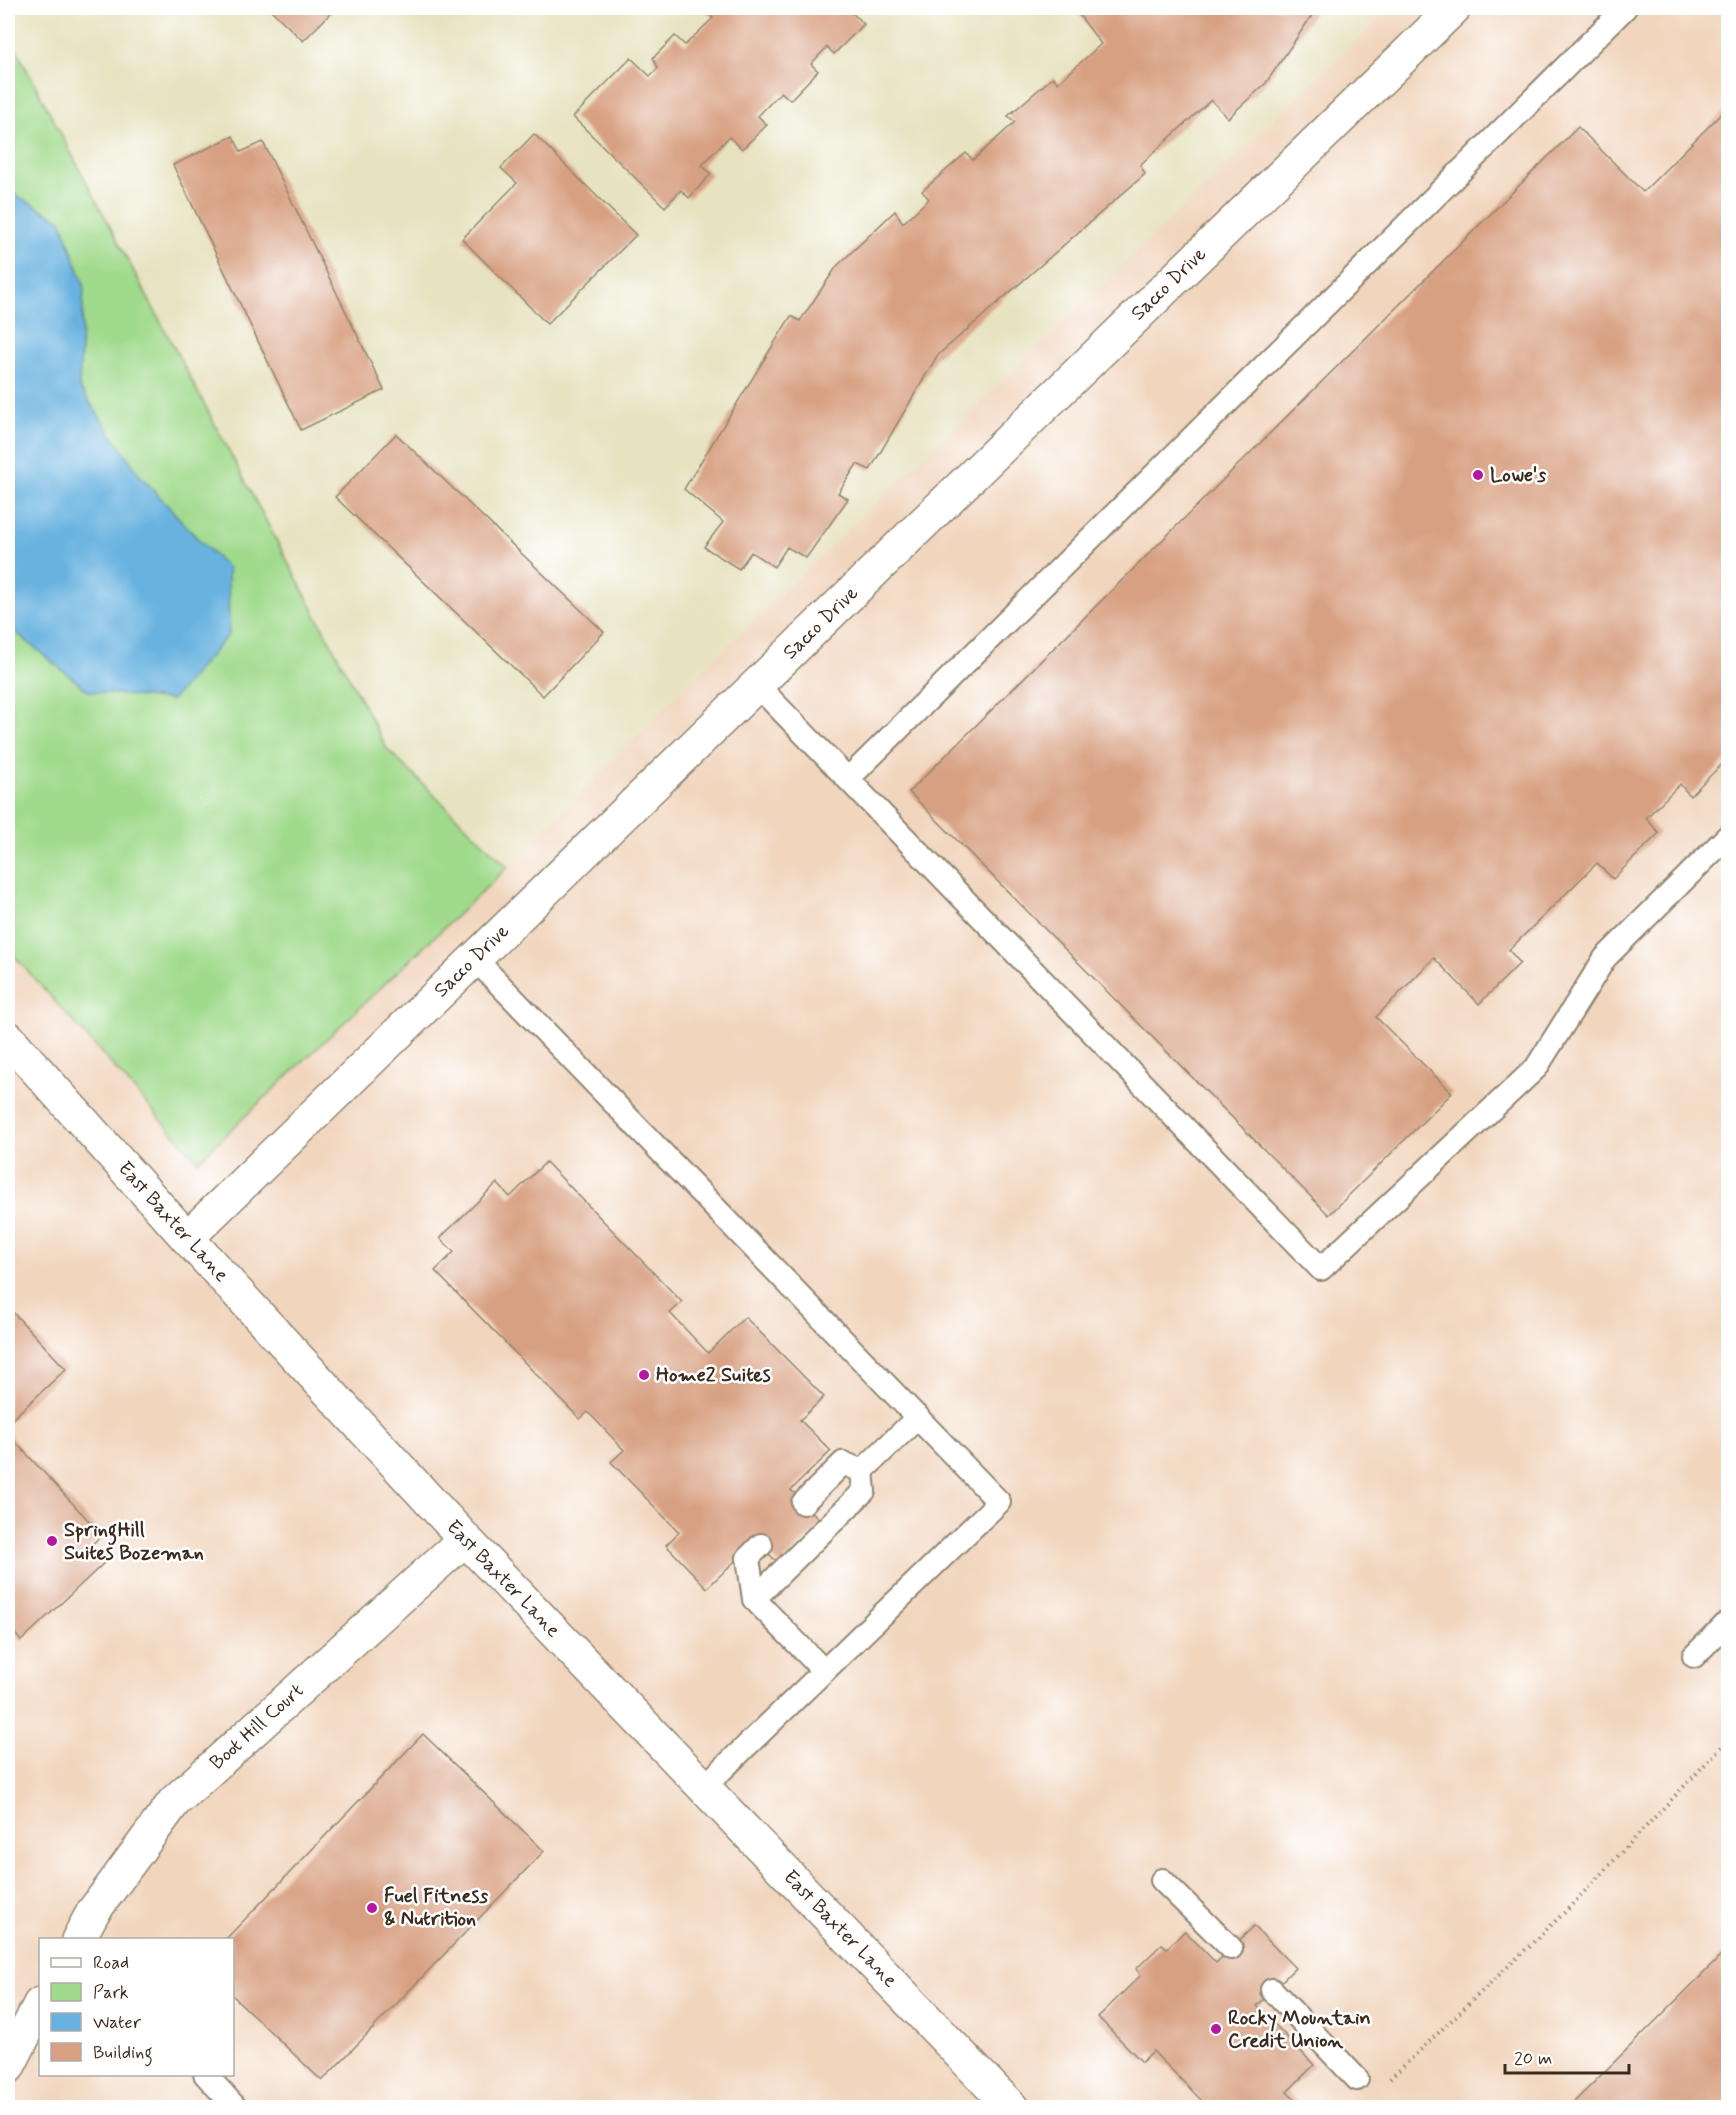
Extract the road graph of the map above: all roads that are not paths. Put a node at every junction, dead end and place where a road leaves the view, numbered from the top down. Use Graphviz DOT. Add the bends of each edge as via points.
graph roads {
  1 [pos="1454,8"];
  2 [pos="1625,8"];
  3 [pos="757,685"];
  4 [pos="848,779"];
  5 [pos="1728,836"];
  6 [pos="475,959"];
  7 [pos="8,1038"];
  8 [pos="188,1238"];
  9 [pos="918,1418"];
  10 [pos="862,1472"];
  11 [pos="803,1503"];
  12 [pos="465,1539"];
  13 [pos="761,1545"];
  14 [pos="754,1599"];
  15 [pos="1728,1622"];
  16 [pos="1694,1656"];
  17 [pos="824,1671"];
  18 [pos="704,1787"];
  19 [pos="1162,1880"];
  20 [pos="79,1938"];
  21 [pos="1231,1948"];
  22 [pos="1272,1990"];
  23 [pos="39,2006"];
  24 [pos="8,2067"];
  25 [pos="207,2076"];
  26 [pos="1357,2079"];
  27 [pos="236,2108"];
  28 [pos="1011,2108"];
  1 -- 3 [label="street, Sacco Drive"];
  2 -- 4 [label="lane"];
  3 -- 4 [label="lane"];
  3 -- 6 [label="street, Sacco Drive"];
  4 -- 5 [label="lane" via="1321,1269 1536,1068 1605,958"];
  6 -- 8 [label="street, Sacco Drive"];
  6 -- 9 [label="lane"];
  7 -- 8 [label="street, East Baxter Lane"];
  8 -- 12 [label="street, East Baxter Lane"];
  9 -- 10 [label="lane"];
  9 -- 17 [label="lane" via="999,1502"];
  10 -- 11 [label="lane" via="843,1463"];
  10 -- 14 [label="lane" via="864,1491"];
  12 -- 18 [label="street, East Baxter Lane"];
  12 -- 20 [label="street, Boot Hill Court" via="174,1802 93,1912"];
  13 -- 14 [label="lane" via="748,1558"];
  14 -- 17 [label="lane"];
  15 -- 16 [label="lane"];
  17 -- 18 [label="lane"];
  18 -- 28 [label="street, East Baxter Lane"];
  19 -- 21 [label="lane"];
  22 -- 26 [label="lane"];
  23 -- 24 [label="street"];
  25 -- 27 [label="lane"];
}
